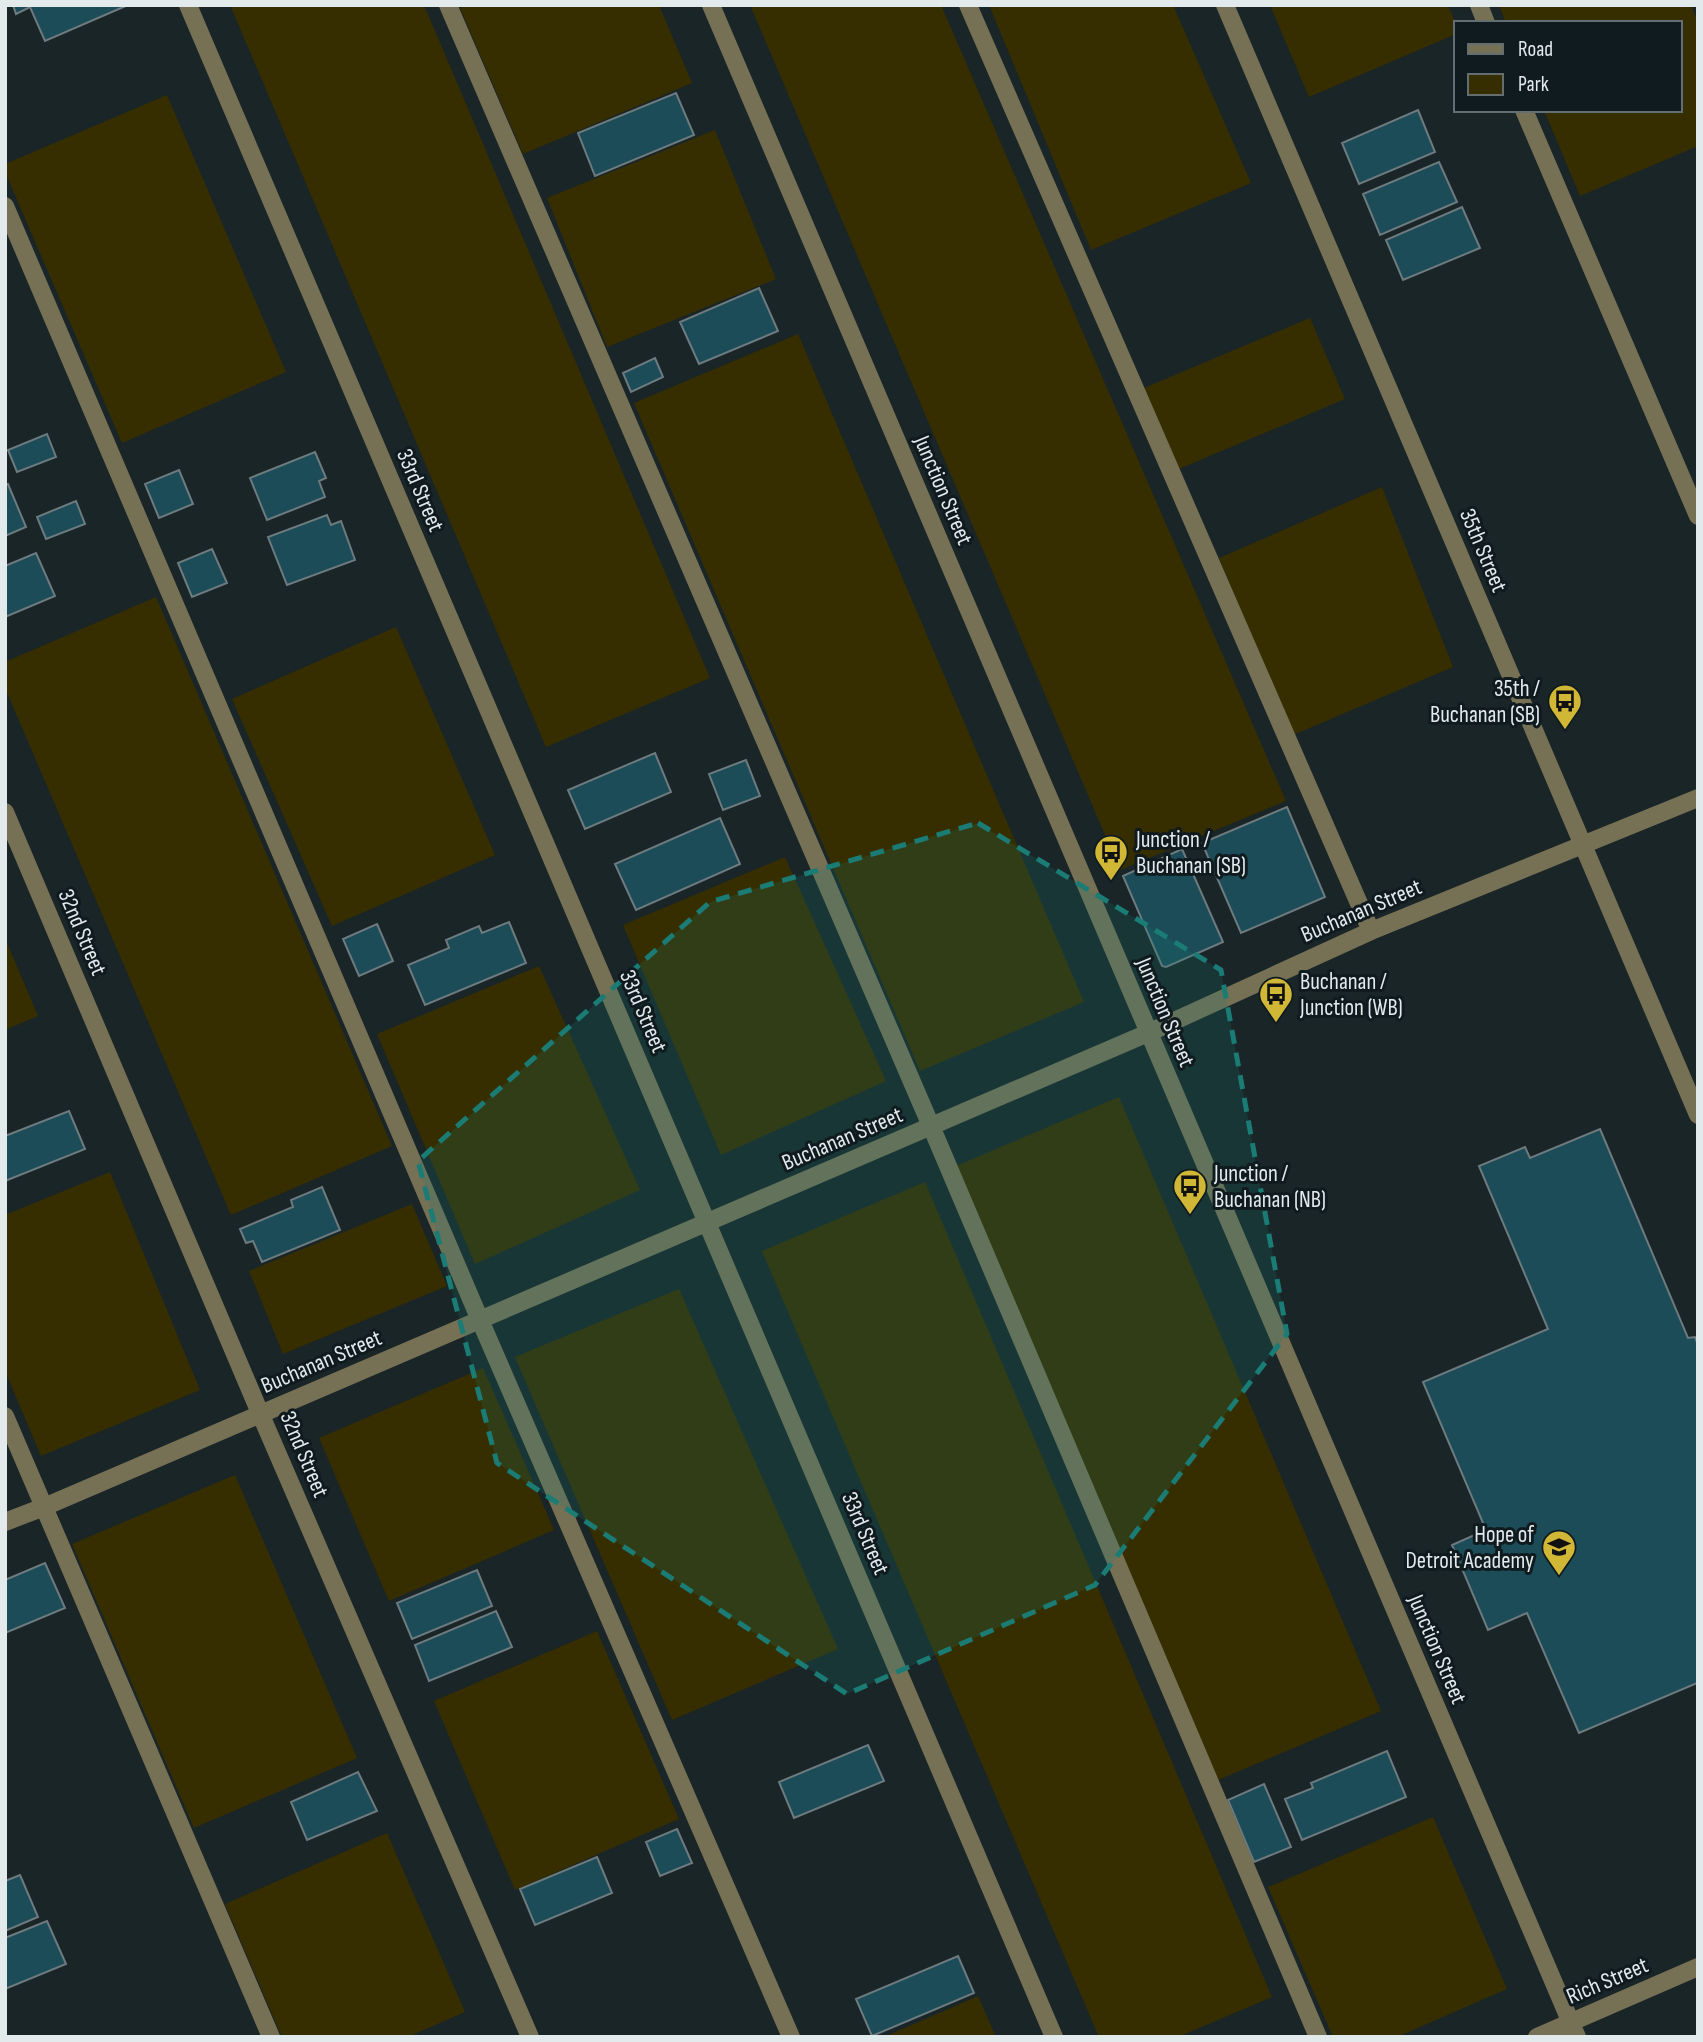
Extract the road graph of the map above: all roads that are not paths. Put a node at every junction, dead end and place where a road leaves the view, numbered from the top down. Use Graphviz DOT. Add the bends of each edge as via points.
graph roads {
  1 [pos="188,5"];
  2 [pos="448,5"];
  3 [pos="711,5"];
  4 [pos="968,5"];
  5 [pos="1225,5"];
  6 [pos="1525,112"];
  7 [pos="5,206"];
  8 [pos="1698,516"];
  9 [pos="1698,798"];
  10 [pos="5,812"];
  11 [pos="1583,845"];
  12 [pos="1371,930"];
  13 [pos="1148,1033"];
  14 [pos="1698,1115"];
  15 [pos="931,1126"];
  16 [pos="708,1223"];
  17 [pos="480,1320"];
  18 [pos="260,1413"];
  19 [pos="5,1416"];
  20 [pos="44,1507"];
  21 [pos="5,1522"];
  22 [pos="1698,1967"];
  23 [pos="1574,2029"];
  24 [pos="271,2037"];
  25 [pos="530,2037"];
  26 [pos="791,2037"];
  27 [pos="1054,2037"];
  28 [pos="1318,2037"];
  29 [pos="1536,2037"];
  1 -- 16 [label="street, 33rd Street"];
  2 -- 15 [label="street"];
  3 -- 13 [label="street, Junction Street"];
  4 -- 12 [label="street"];
  5 -- 11 [label="street, 35th Street"];
  6 -- 8 [label="street"];
  7 -- 17 [label="street"];
  9 -- 11 [label="street, Buchanan Street"];
  10 -- 18 [label="street, 32nd Street"];
  11 -- 12 [label="street, Buchanan Street"];
  11 -- 14 [label="street, 35th Street"];
  12 -- 13 [label="street, Buchanan Street"];
  13 -- 15 [label="street, Buchanan Street"];
  13 -- 23 [label="street, Junction Street"];
  15 -- 16 [label="street, Buchanan Street"];
  15 -- 28 [label="street"];
  16 -- 17 [label="street, Buchanan Street"];
  16 -- 27 [label="street, 33rd Street"];
  17 -- 18 [label="street, Buchanan Street"];
  17 -- 26 [label="street"];
  18 -- 20 [label="street, Buchanan Street"];
  18 -- 25 [label="street, 32nd Street"];
  19 -- 20 [label="street"];
  20 -- 21 [label="street, Buchanan Street"];
  20 -- 24 [label="street"];
  22 -- 23 [label="street, Rich Street"];
  23 -- 29 [label="street, Rich Street"];
}
